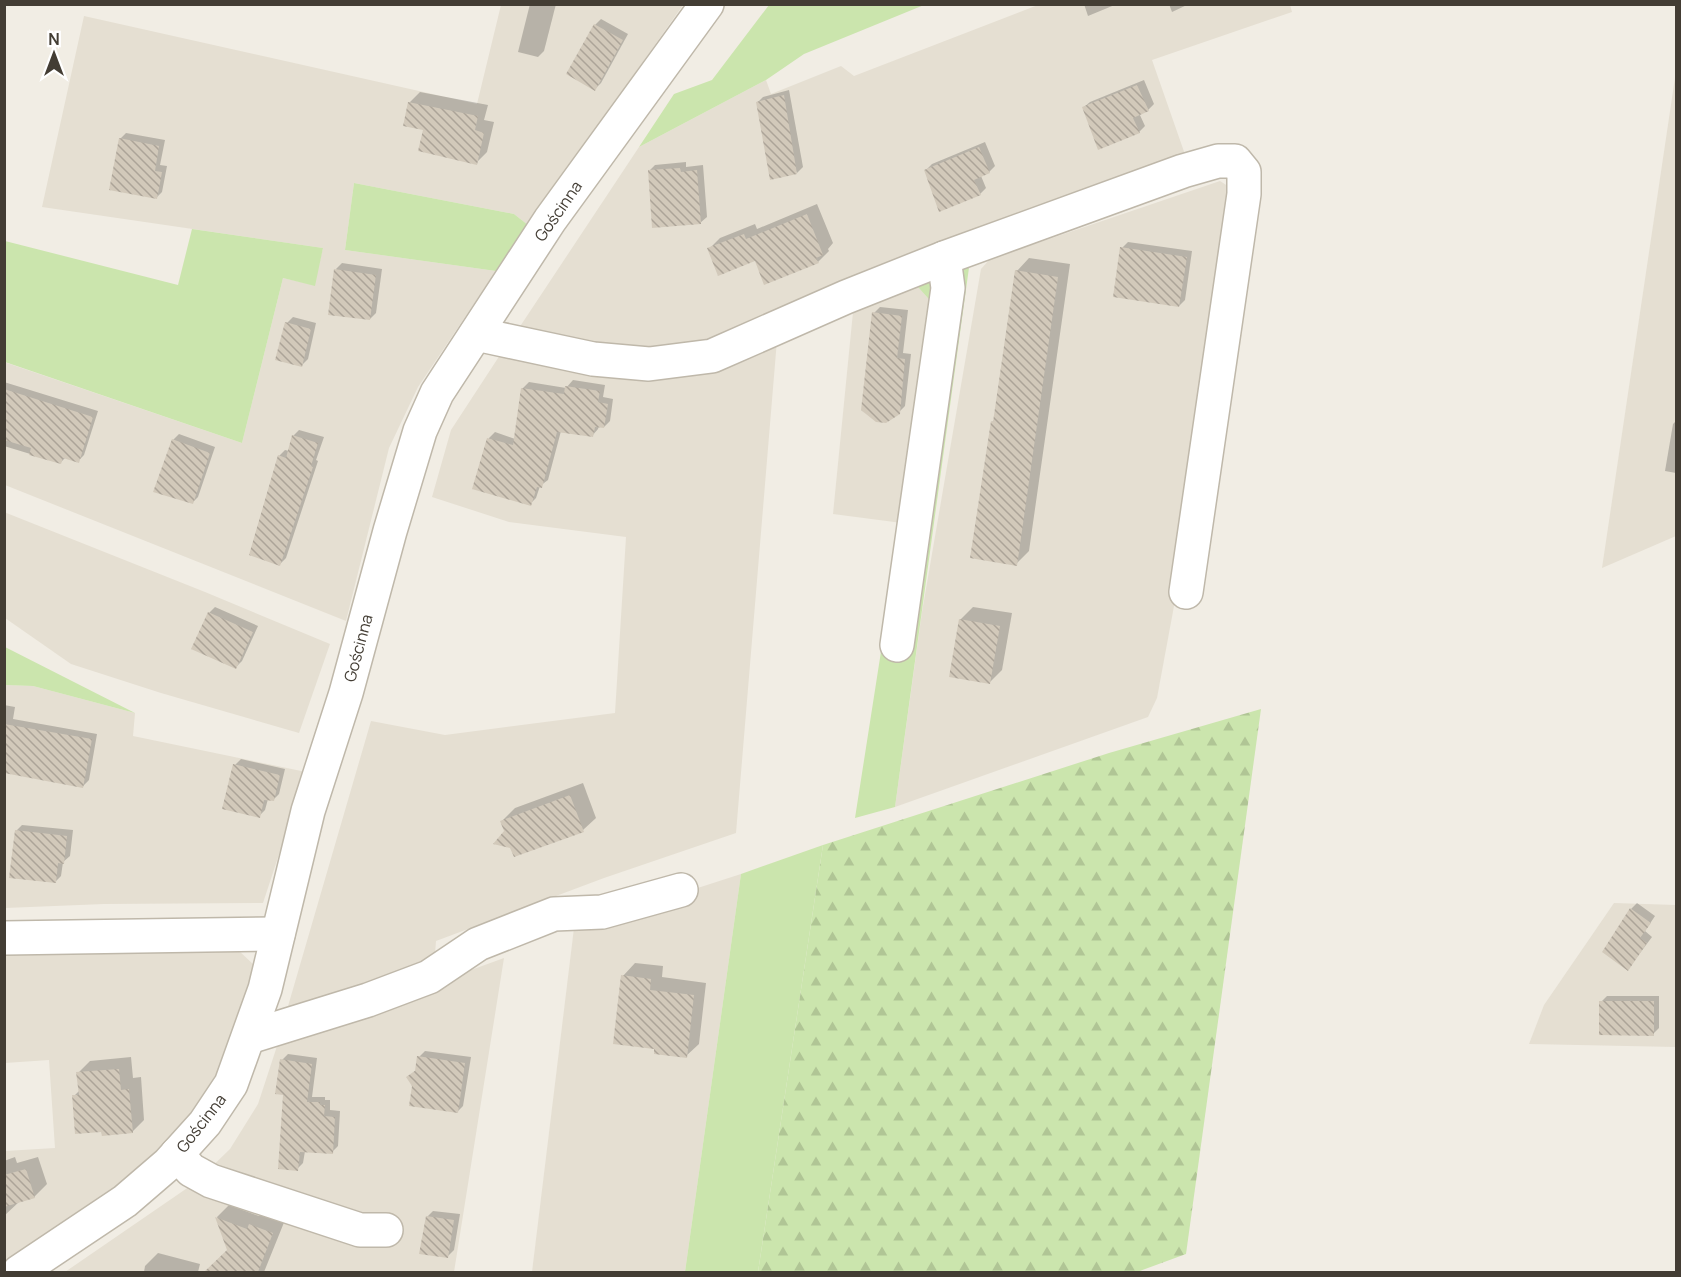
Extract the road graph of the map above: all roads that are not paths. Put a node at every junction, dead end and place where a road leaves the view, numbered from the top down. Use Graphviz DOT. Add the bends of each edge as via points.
graph roads {
  1 [pos="707,4"];
  2 [pos="944,258"];
  3 [pos="476,334"];
  4 [pos="1186,592"];
  5 [pos="897,645"];
  6 [pos="681,890"];
  7 [pos="278,934"];
  8 [pos="4,938"];
  9 [pos="249,1037"];
  10 [pos="177,1154"];
  11 [pos="386,1230"];
  12 [pos="19,1272"];
  1 -- 3 [label="street, Gościnna" via="550,220"];
  2 -- 3 [label="street" via="712,356 649,364 593,359"];
  2 -- 4 [label="street" via="1183,171 1218,161 1235,161 1244,172 1244,194"];
  2 -- 5 [label="street" via="948,288"];
  3 -- 7 [label="street, Gościnna" via="437,393 420,431 346,693 308,811"];
  6 -- 9 [label="street" via="602,912 554,914 478,944 429,977"];
  7 -- 8 [label="street"];
  7 -- 9 [label="street, Gościnna"];
  9 -- 10 [label="street, Gościnna" via="231,1084 205,1123"];
  10 -- 11 [label="street" via="191,1170 211,1181 360,1230"];
  10 -- 12 [label="street, Gościnna" via="125,1201"];
}
